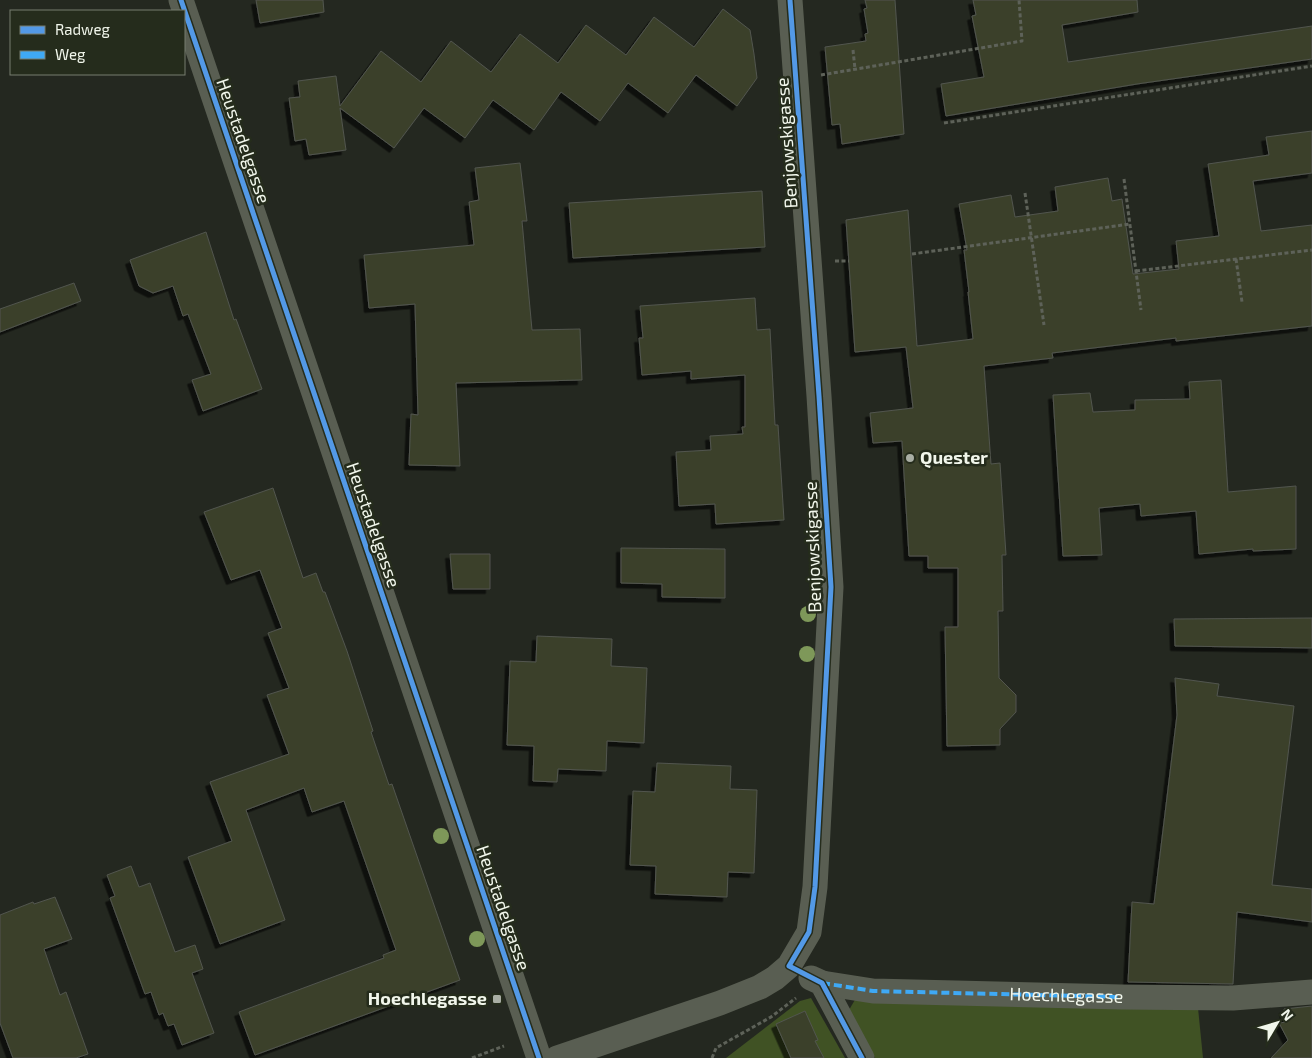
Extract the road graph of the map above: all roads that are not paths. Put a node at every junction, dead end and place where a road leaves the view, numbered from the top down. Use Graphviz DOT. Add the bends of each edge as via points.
graph roads {
  1 [pos="790,0"];
  2 [pos="185,12"];
  3 [pos="789,966"];
  4 [pos="822,983"];
  5 [pos="1312,992"];
  6 [pos="539,1058"];
  7 [pos="557,1058"];
  8 [pos="862,1058"];
  1 -- 3 [label="street, Benjowskigasse" via="831,587 815,887 809,932"];
  2 -- 6 [label="street, Heustadelgasse"];
  3 -- 4 [label="street"];
  3 -- 7 [label="street" via="775,978 720,1003"];
  4 -- 5 [label="street, Hoechlegasse" via="872,990 1122,997 1233,998"];
  4 -- 8 [label="street"];
}
